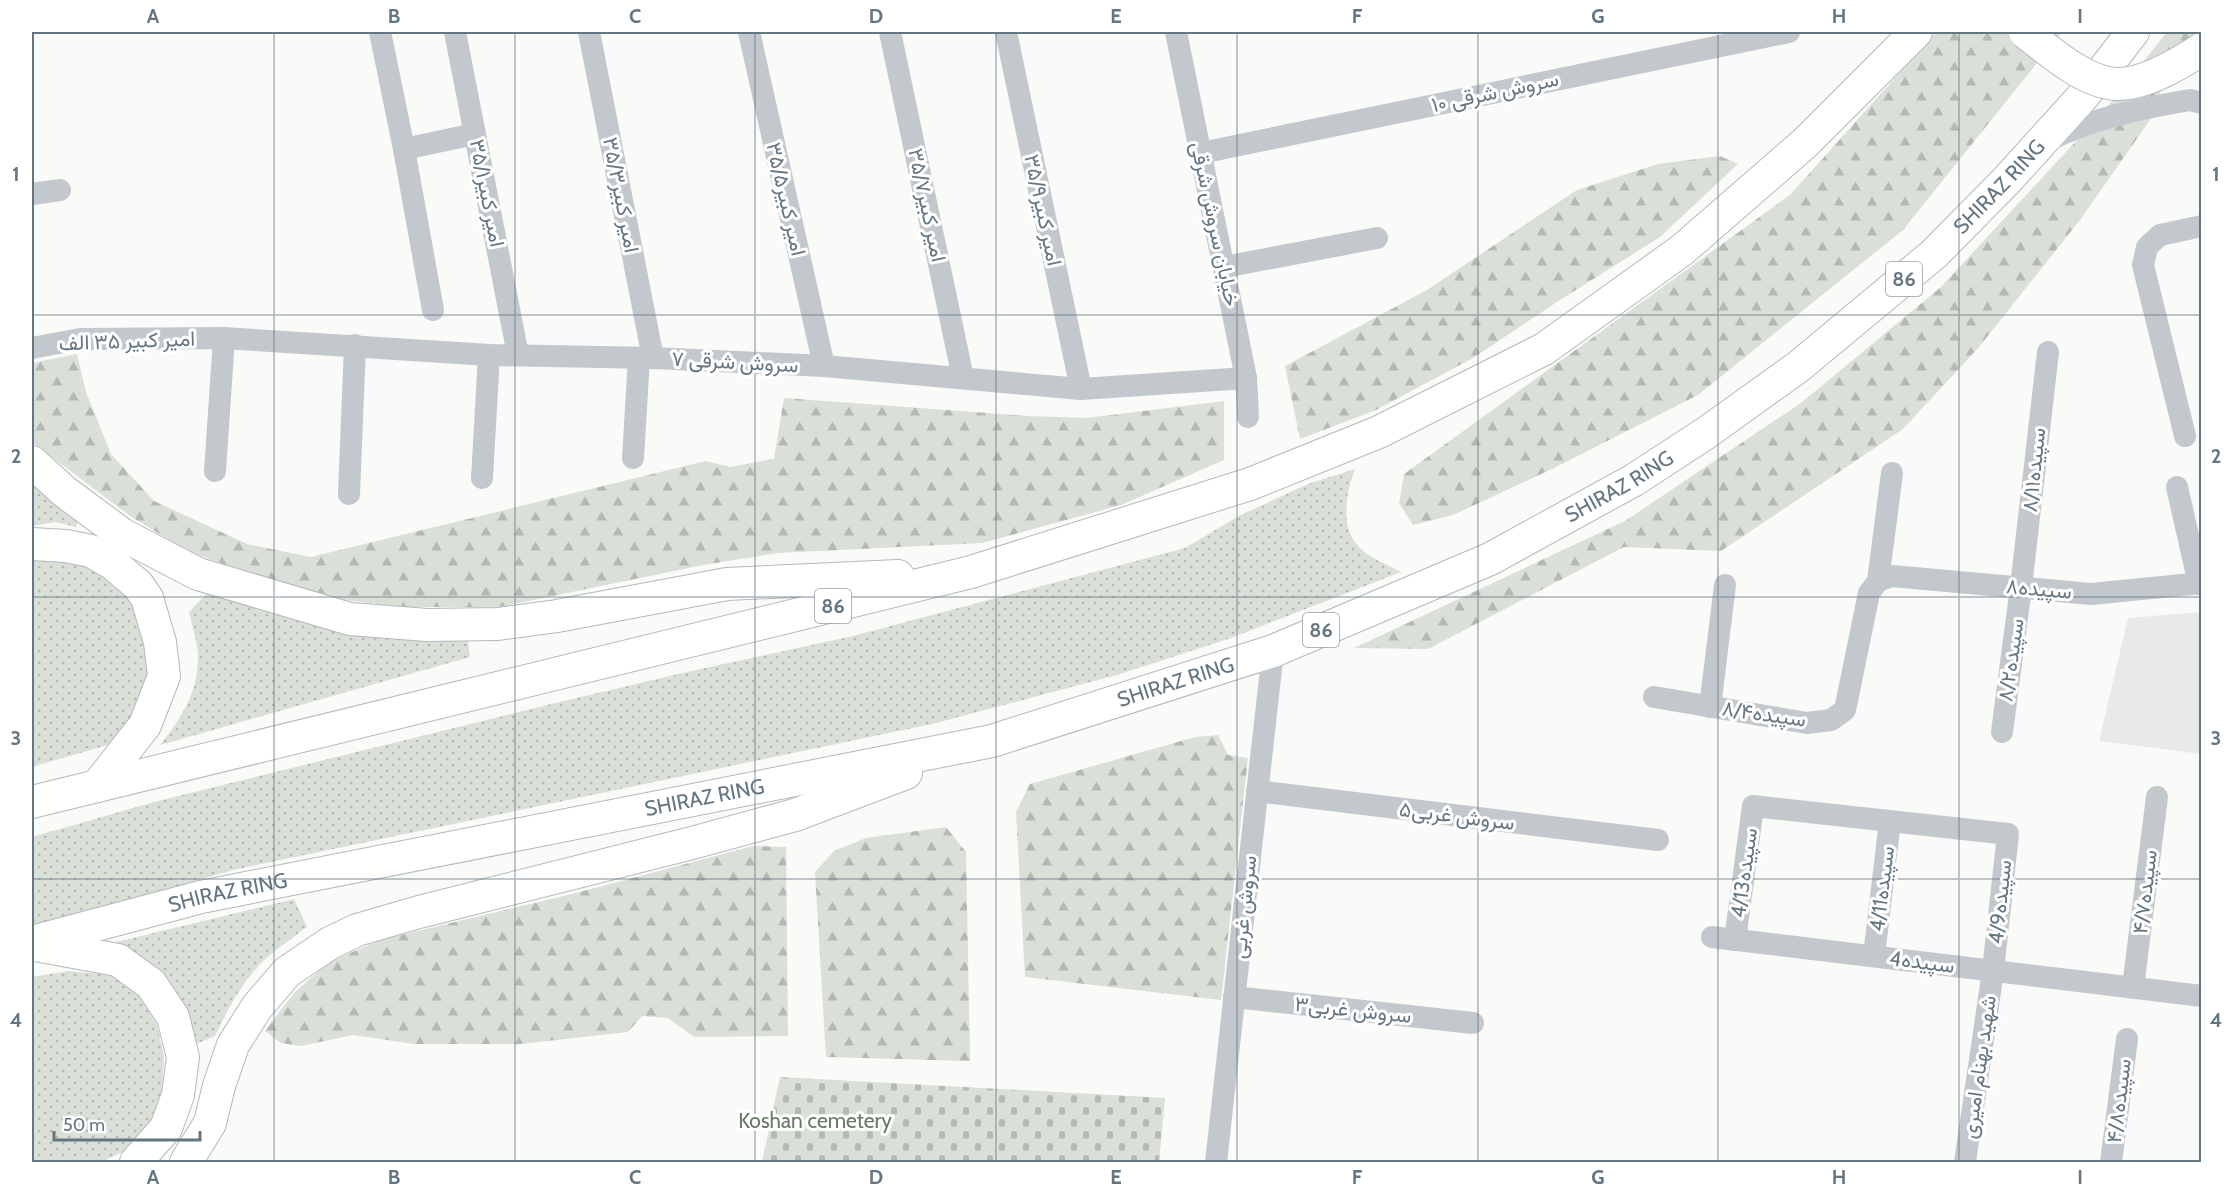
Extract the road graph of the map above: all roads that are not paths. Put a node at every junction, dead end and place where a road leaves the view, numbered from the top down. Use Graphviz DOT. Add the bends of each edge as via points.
graph roads {
  1 [pos="380,32"];
  2 [pos="455,32"];
  3 [pos="589,32"];
  4 [pos="749,32"];
  5 [pos="890,32"];
  6 [pos="1006,32"];
  7 [pos="1176,32"];
  8 [pos="1789,32"];
  9 [pos="1916,32"];
  10 [pos="2025,32"];
  11 [pos="2133,32"];
  12 [pos="2202,51"];
  13 [pos="2196,101"];
  14 [pos="475,134"];
  15 [pos="2040,144"];
  16 [pos="404,149"];
  17 [pos="1201,153"];
  18 [pos="60,190"];
  19 [pos="32,194"];
  20 [pos="2202,226"];
  21 [pos="1377,238"];
  22 [pos="1224,267"];
  23 [pos="433,310"];
  24 [pos="224,338"];
  25 [pos="356,345"];
  26 [pos="32,348"];
  27 [pos="2048,352"];
  28 [pos="489,354"];
  29 [pos="518,354"];
  30 [pos="646,358"];
  31 [pos="824,366"];
  32 [pos="963,378"];
  33 [pos="1246,378"];
  34 [pos="1081,389"];
  35 [pos="1248,417"];
  36 [pos="2185,436"];
  37 [pos="633,458"];
  38 [pos="32,462"];
  39 [pos="215,471"];
  40 [pos="1892,473"];
  41 [pos="482,478"];
  42 [pos="2177,487"];
  43 [pos="349,494"];
  44 [pos="32,544"];
  45 [pos="971,572"];
  46 [pos="1878,581"];
  47 [pos="2200,583"];
  48 [pos="1725,585"];
  49 [pos="2021,587"];
  50 [pos="1273,651"];
  51 [pos="1654,697"];
  52 [pos="1710,707"];
  53 [pos="2002,732"];
  54 [pos="992,741"];
  55 [pos="97,786"];
  56 [pos="1257,791"];
  57 [pos="2157,797"];
  58 [pos="32,802"];
  59 [pos="1890,821"];
  60 [pos="1658,840"];
  61 [pos="1712,937"];
  62 [pos="1735,940"];
  63 [pos="32,943"];
  64 [pos="1874,956"];
  65 [pos="1993,971"];
  66 [pos="2133,987"];
  67 [pos="2202,996"];
  68 [pos="1234,997"];
  69 [pos="1473,1023"];
  70 [pos="2127,1039"];
  71 [pos="136,1162"];
  72 [pos="186,1162"];
  73 [pos="1216,1162"];
  74 [pos="1965,1162"];
  75 [pos="2112,1162"];
  1 -- 16 [label="street"];
  2 -- 14 [label="street, امیر کبیر۳۵/۱"];
  3 -- 30 [label="street, امیر کبیر۳۵/۳"];
  4 -- 31 [label="street, امیر کبیر۳۵/۵"];
  5 -- 32 [label="street, امیر کبیر۳۵/۷"];
  6 -- 34 [label="street, امیر کبیر۳۵/۹"];
  7 -- 17 [label="street, خیابان سروش شرقی"];
  8 -- 17 [label="street, سروش شرقی ۱۰"];
  9 -- 45 [label="highway, 86" via="1805,143 1682,250 1544,349 1379,432 1250,484"];
  10 -- 12 [label="highway, bridge" via="2087,76 2116,84 2151,77"];
  11 -- 15 [label="highway, SHIRAZ RING / 86"];
  12 -- 13 [label="street" via="2186,56 2176,70 2177,88"];
  13 -- 15 [label="street" via="2108,116"];
  14 -- 16 [label="street"];
  14 -- 29 [label="street, امیر کبیر۳۵/۱"];
  15 -- 50 [label="highway, SHIRAZ RING / 86" via="1934,254 1798,367 1706,433 1634,480 1490,559"];
  16 -- 23 [label="street"];
  17 -- 22 [label="street, خیابان سروش شرقی"];
  18 -- 19 [label="street"];
  20 -- 36 [label="street" via="2160,235 2147,247 2143,266"];
  21 -- 22 [label="street"];
  22 -- 33 [label="street, خیابان سروش شرقی"];
  24 -- 25 [label="street, سروش شرقی ۷"];
  24 -- 26 [label="street, امیر کبیر ۳۵ الف" via="80,339"];
  24 -- 39 [label="street"];
  25 -- 28 [label="street, سروش شرقی ۷"];
  25 -- 43 [label="street"];
  27 -- 49 [label="street, سپیده۸/۱۱"];
  28 -- 29 [label="street, سروش شرقی ۷"];
  28 -- 41 [label="street"];
  29 -- 30 [label="street, سروش شرقی ۷"];
  30 -- 31 [label="street, سروش شرقی ۷"];
  30 -- 37 [label="street, امیر کبیر۳۵/۳"];
  31 -- 32 [label="street, سروش شرقی ۷"];
  32 -- 34 [label="street, سروش شرقی ۷"];
  33 -- 34 [label="street, سروش شرقی ۷"];
  33 -- 35 [label="street, خیابان سروش شرقی"];
  38 -- 45 [label="highway" via="123,535 198,573 350,619 428,625 498,624 727,584"];
  40 -- 46 [label="street, سپیده۸/۴"];
  42 -- 47 [label="street"];
  44 -- 55 [label="highway" via="92,551 112,563 147,598 160,642 164,675 145,725"];
  45 -- 55 [label="highway, 86"];
  46 -- 49 [label="street, سپیده۸" via="1892,576"];
  46 -- 52 [label="street, سپیده۸/۴" via="1869,593 1845,710 1831,720 1807,723"];
  47 -- 49 [label="street, سپیده۸" via="2091,594"];
  48 -- 52 [label="street"];
  49 -- 53 [label="street, سپیده۸/۲"];
  50 -- 54 [label="highway, SHIRAZ RING / 86"];
  50 -- 56 [label="street, سروش غربی"];
  51 -- 52 [label="street, سپیده۸/۴"];
  54 -- 63 [label="highway, SHIRAZ RING" via="201,897"];
  54 -- 72 [label="highway, 86" via="795,814 419,912 357,930 330,943 287,972 257,1007 233,1045 210,1123"];
  55 -- 58 [label="highway, 86"];
  56 -- 60 [label="street, سروش غربی۵"];
  56 -- 68 [label="street, سروش غربی"];
  57 -- 66 [label="street, سپیده۴/۷"];
  59 -- 62 [label="street, 4/13سپیده" via="1753,806"];
  59 -- 64 [label="street, 4/11سپیده"];
  59 -- 65 [label="street, 4/9سپیده" via="2008,834"];
  61 -- 62 [label="street, 4سپیده"];
  62 -- 64 [label="street, 4سپیده"];
  63 -- 71 [label="highway" via="118,960 151,984 173,1017 183,1057 178,1095 166,1128"];
  64 -- 65 [label="street, 4سپیده"];
  65 -- 66 [label="street, 4سپیده"];
  65 -- 74 [label="street, شهید بهنام امیری"];
  66 -- 67 [label="street, 4سپیده"];
  68 -- 69 [label="street, سروش غربی۳"];
  68 -- 73 [label="street, سروش غربی"];
  70 -- 75 [label="street, سپیده۴/۸"];
}
